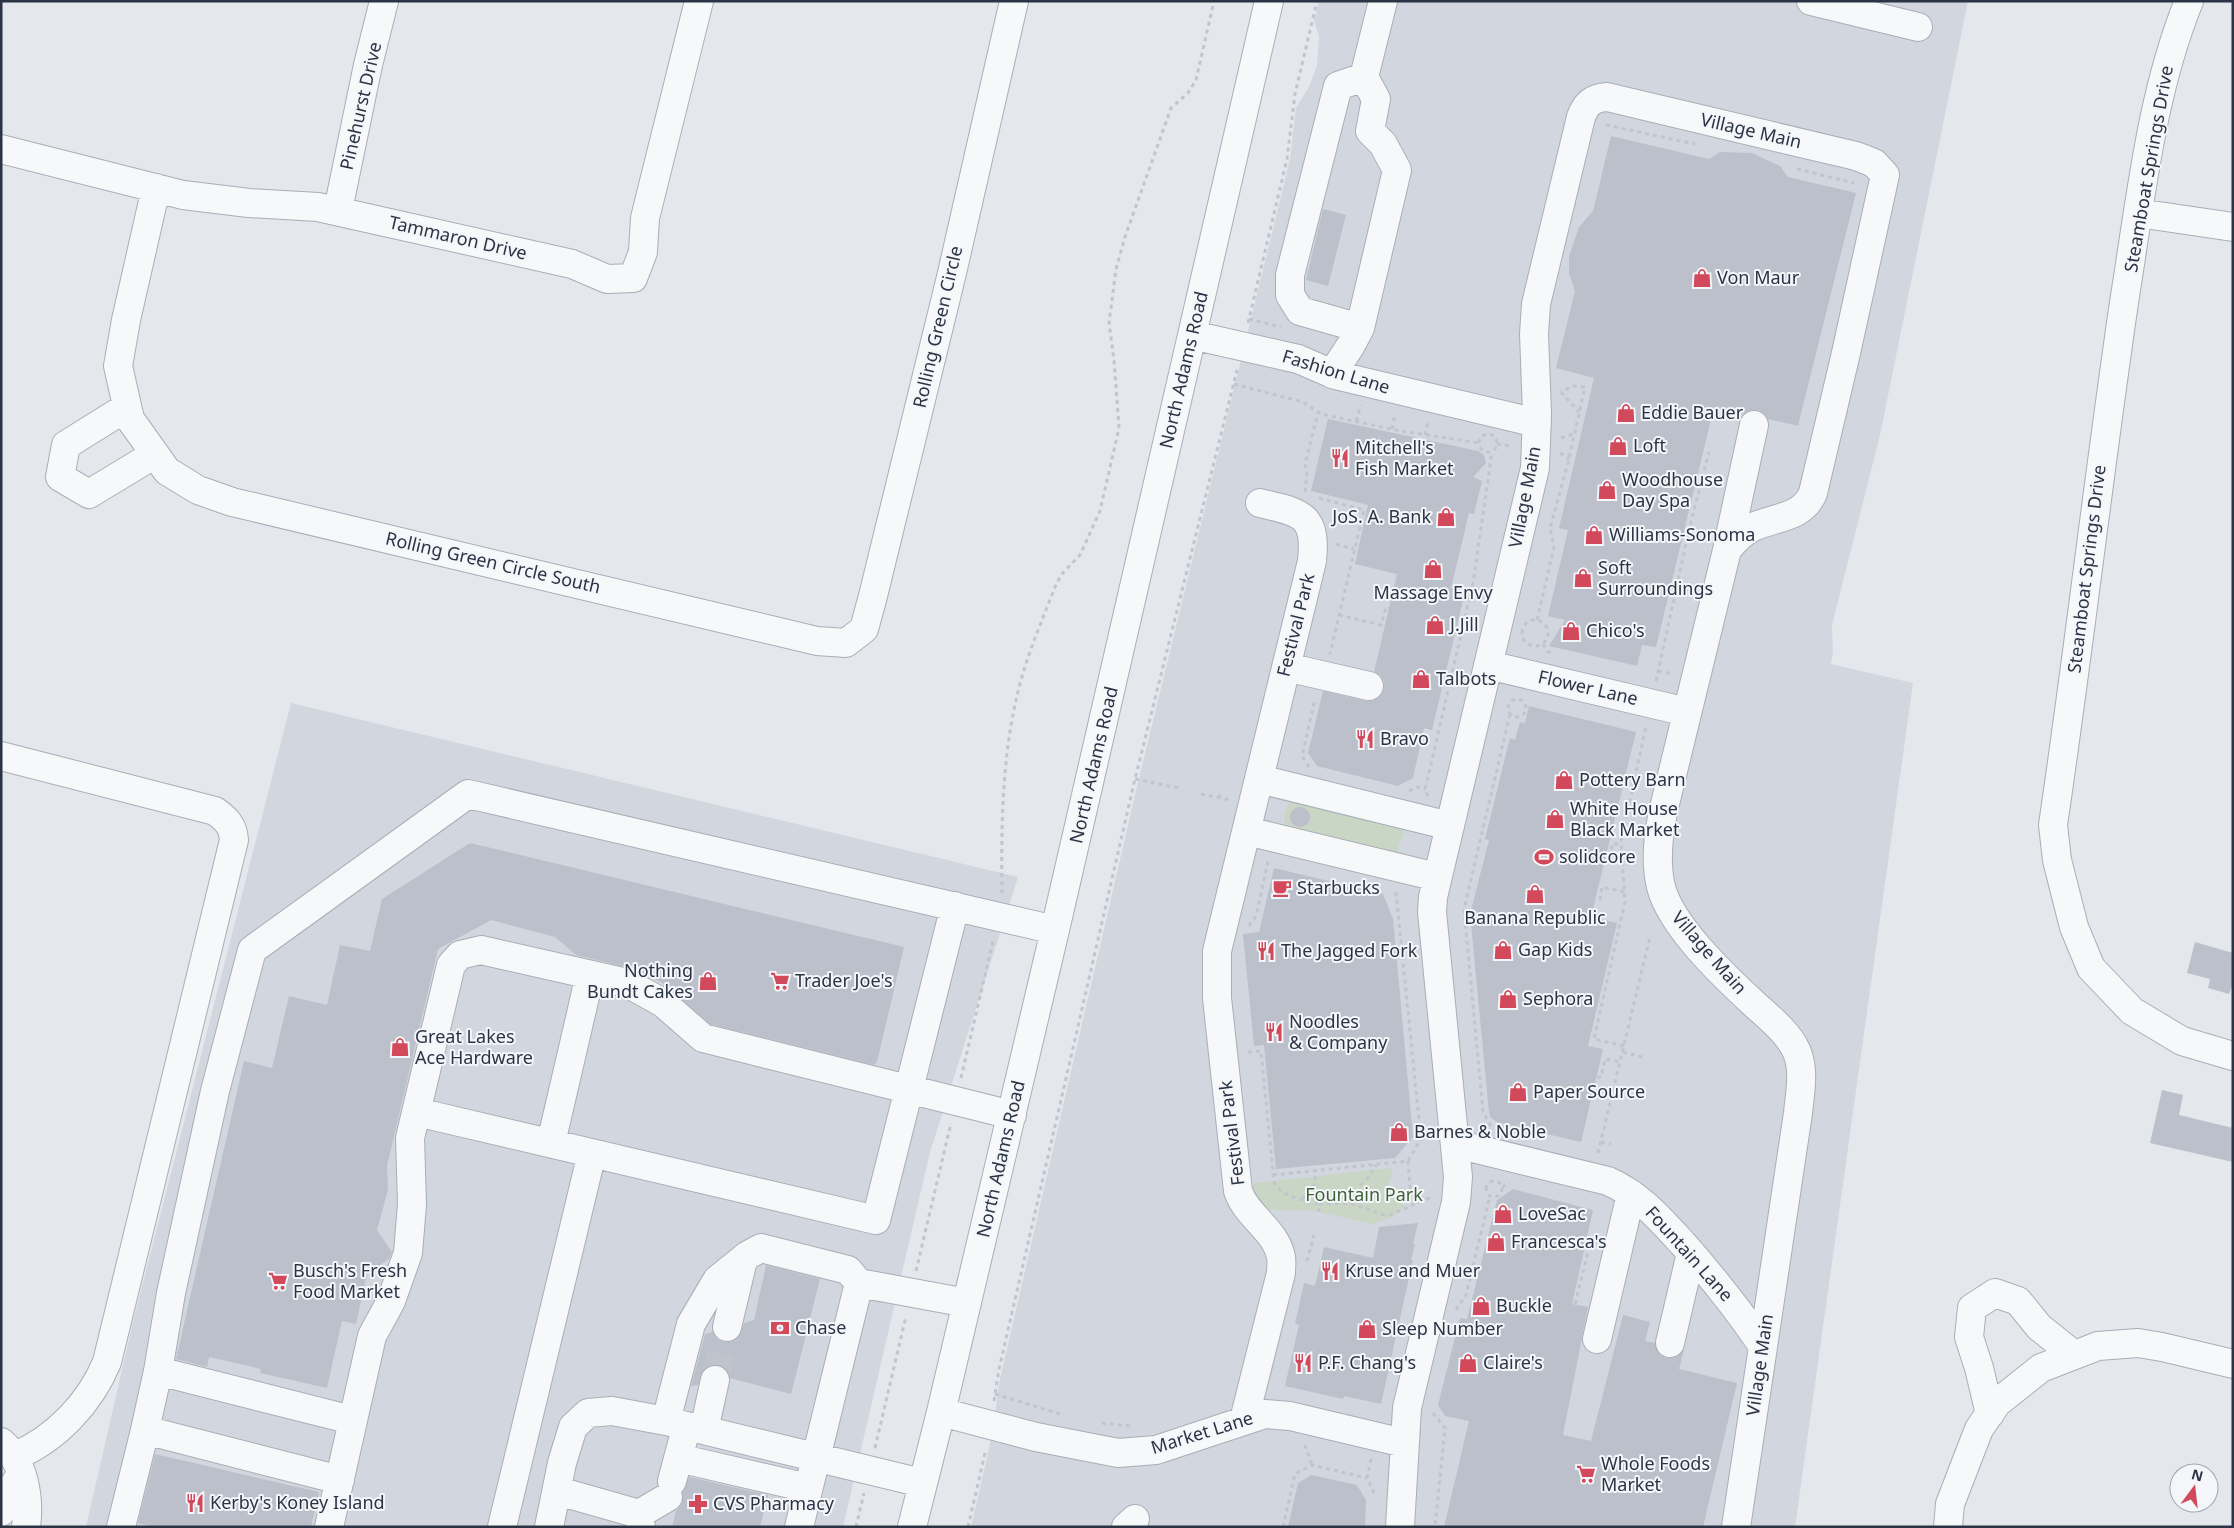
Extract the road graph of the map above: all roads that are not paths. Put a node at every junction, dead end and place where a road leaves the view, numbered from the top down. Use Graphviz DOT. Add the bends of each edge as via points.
graph roads {
  1 [pos="384,1"];
  2 [pos="699,1"];
  3 [pos="1014,1"];
  4 [pos="1269,1"];
  5 [pos="1383,1"];
  6 [pos="1811,1"];
  7 [pos="2189,1"];
  8 [pos="1918,27"];
  9 [pos="1364,77"];
  10 [pos="1,149"];
  11 [pos="156,188"];
  12 [pos="338,210"];
  13 [pos="2138,213"];
  14 [pos="2233,227"];
  15 [pos="1360,328"];
  16 [pos="1192,335"];
  17 [pos="1332,374"];
  18 [pos="127,406"];
  19 [pos="1537,423"];
  20 [pos="1754,425"];
  21 [pos="155,454"];
  22 [pos="1260,503"];
  23 [pos="1726,550"];
  24 [pos="846,643"];
  25 [pos="1488,665"];
  26 [pos="1286,667"];
  27 [pos="1369,686"];
  28 [pos="1687,712"];
  29 [pos="1,756"];
  30 [pos="1259,780"];
  31 [pos="1450,826"];
  32 [pos="1247,831"];
  33 [pos="1437,878"];
  34 [pos="955,906"];
  35 [pos="1055,930"];
  36 [pos="590,975"];
  37 [pos="2233,1056"];
  38 [pos="908,1090"];
  39 [pos="417,1112"];
  40 [pos="1012,1115"];
  41 [pos="551,1143"];
  42 [pos="1456,1144"];
  43 [pos="592,1153"];
  44 [pos="1631,1194"];
  45 [pos="1691,1253"];
  46 [pos="743,1260"];
  47 [pos="859,1283"];
  48 [pos="967,1304"];
  49 [pos="727,1327"];
  50 [pos="1597,1339"];
  51 [pos="1670,1343"];
  52 [pos="1762,1345"];
  53 [pos="2074,1355"];
  54 [pos="2233,1364"];
  55 [pos="158,1370"];
  56 [pos="715,1380"];
  57 [pos="941,1412"];
  58 [pos="1990,1414"];
  59 [pos="352,1420"];
  60 [pos="1244,1420"];
  61 [pos="686,1426"];
  62 [pos="145,1430"];
  63 [pos="1404,1443"];
  64 [pos="12,1457"];
  65 [pos="815,1458"];
  66 [pos="673,1479"];
  67 [pos="340,1480"];
  68 [pos="922,1483"];
  69 [pos="808,1488"];
  70 [pos="558,1491"];
  71 [pos="1,1512"];
  72 [pos="640,1520"];
  73 [pos="26,1527"];
  74 [pos="121,1527"];
  75 [pos="329,1527"];
  76 [pos="502,1527"];
  77 [pos="549,1527"];
  78 [pos="799,1527"];
  79 [pos="912,1527"];
  80 [pos="1400,1527"];
  81 [pos="1736,1527"];
  82 [pos="1948,1527"];
  1 -- 12 [label="street, Pinehurst Drive"];
  2 -- 12 [label="street, Tammaron Drive" via="645,218 643,252 633,278 607,279 572,264"];
  3 -- 24 [label="street, Rolling Green Circle" via="873,596 864,629"];
  4 -- 16 [label="street, North Adams Road"];
  5 -- 9 [label="street"];
  6 -- 8 [label="street"];
  7 -- 13 [label="street, Steamboat Springs Drive" via="2175,35 2161,86"];
  9 -- 15 [label="street" via="1376,99 1370,131 1383,144 1397,170"];
  9 -- 15 [label="street" via="1338,86 1290,275 1290,294 1300,312"];
  10 -- 11 [label="street, Tammaron Drive"];
  11 -- 12 [label="street, Tammaron Drive" via="249,203"];
  11 -- 18 [label="street, Rolling Green Circle South" via="118,366"];
  13 -- 14 [label="street"];
  13 -- 37 [label="street, Steamboat Springs Drive" via="2053,825 2057,860 2074,927 2091,968 2132,1011 2182,1041"];
  15 -- 17 [label="street"];
  16 -- 17 [label="street, Fashion Lane" via="1298,359"];
  16 -- 35 [label="street, North Adams Road"];
  17 -- 19 [label="street, Fashion Lane"];
  18 -- 21 [label="street, Rolling Green Circle South" via="130,419"];
  18 -- 21 [label="street" via="66,445 60,477 89,494"];
  19 -- 23 [label="street, Village Main" via="1536,304 1581,117 1591,101 1616,99 1874,163 1884,175 1882,195 1809,502 1801,509 1754,527"];
  19 -- 25 [label="street, Village Main" via="1534,468"];
  20 -- 23 [label="street"];
  21 -- 24 [label="street, Rolling Green Circle South" via="167,471 175,476 198,490 232,502 817,642"];
  22 -- 26 [label="street, Festival Park" via="1305,518 1313,535 1312,561"];
  23 -- 28 [label="street, Village Main"];
  25 -- 28 [label="street, Flower Lane"];
  25 -- 31 [label="street, Village Main"];
  26 -- 27 [label="street"];
  26 -- 30 [label="street, Festival Park"];
  28 -- 52 [label="street, Village Main" via="1660,827 1657,857 1662,888 1688,935 1781,1030 1795,1048 1801,1068 1798,1114"];
  29 -- 64 [label="street" via="215,811 228,820 234,840 107,1362 100,1380 80,1408 36,1448"];
  30 -- 31 [label="street"];
  30 -- 32 [label="street, Festival Park"];
  31 -- 33 [label="street, Village Main"];
  32 -- 33 [label="street"];
  32 -- 60 [label="street, Festival Park" via="1217,950 1216,998 1238,1191 1250,1214 1270,1233 1281,1257 1281,1272"];
  33 -- 42 [label="street, Village Main" via="1432,912"];
  34 -- 35 [label="street"];
  34 -- 38 [label="street"];
  34 -- 55 [label="street" via="468,794 252,950 215,1092 171,1294"];
  35 -- 40 [label="street, North Adams Road"];
  36 -- 38 [label="street" via="627,984 663,1002 703,1038"];
  36 -- 39 [label="street" via="481,950 460,955 451,966"];
  36 -- 41 [label="street"];
  38 -- 40 [label="street"];
  38 -- 43 [label="street" via="876,1220"];
  39 -- 41 [label="street"];
  39 -- 59 [label="street" via="410,1138 412,1204 408,1253 391,1301 372,1336"];
  40 -- 48 [label="street, North Adams Road"];
  41 -- 43 [label="street"];
  42 -- 44 [label="street, Fountain Lane" via="1608,1181"];
  42 -- 63 [label="street, Village Main" via="1456,1202 1407,1408"];
  43 -- 76 [label="street"];
  44 -- 45 [label="street, Fountain Lane" via="1656,1214"];
  44 -- 50 [label="street"];
  45 -- 51 [label="street"];
  45 -- 52 [label="street, Fountain Lane" via="1730,1298"];
  46 -- 47 [label="street" via="761,1248 848,1270"];
  46 -- 49 [label="street"];
  46 -- 61 [label="street" via="717,1280 691,1324"];
  47 -- 48 [label="street"];
  47 -- 65 [label="street"];
  48 -- 57 [label="street, North Adams Road"];
  52 -- 81 [label="street, Village Main"];
  53 -- 54 [label="street" via="2098,1346 2138,1343"];
  53 -- 58 [label="street" via="2041,1368 1997,1403"];
  53 -- 58 [label="street" via="2039,1327 2018,1301 1995,1293 1972,1308 1969,1337"];
  55 -- 59 [label="street"];
  55 -- 62 [label="street"];
  56 -- 61 [label="street"];
  57 -- 60 [label="street, Market Lane" via="1036,1437 1118,1453 1156,1450"];
  57 -- 68 [label="street, North Adams Road"];
  58 -- 82 [label="street" via="1979,1429 1950,1504"];
  59 -- 67 [label="street"];
  60 -- 63 [label="street, Market Lane" via="1280,1414"];
  61 -- 65 [label="street"];
  61 -- 66 [label="street"];
  61 -- 70 [label="street" via="612,1410 588,1413 573,1427"];
  62 -- 67 [label="street"];
  62 -- 74 [label="street"];
  63 -- 80 [label="street, Village Main"];
  64 -- 71 [label="street"];
  64 -- 73 [label="street" via="27,1491"];
  65 -- 68 [label="street"];
  65 -- 69 [label="street"];
  66 -- 69 [label="street"];
  66 -- 72 [label="street"];
  67 -- 75 [label="street"];
  68 -- 79 [label="street, North Adams Road"];
  69 -- 78 [label="street"];
  70 -- 72 [label="street"];
  70 -- 77 [label="street"];
}
